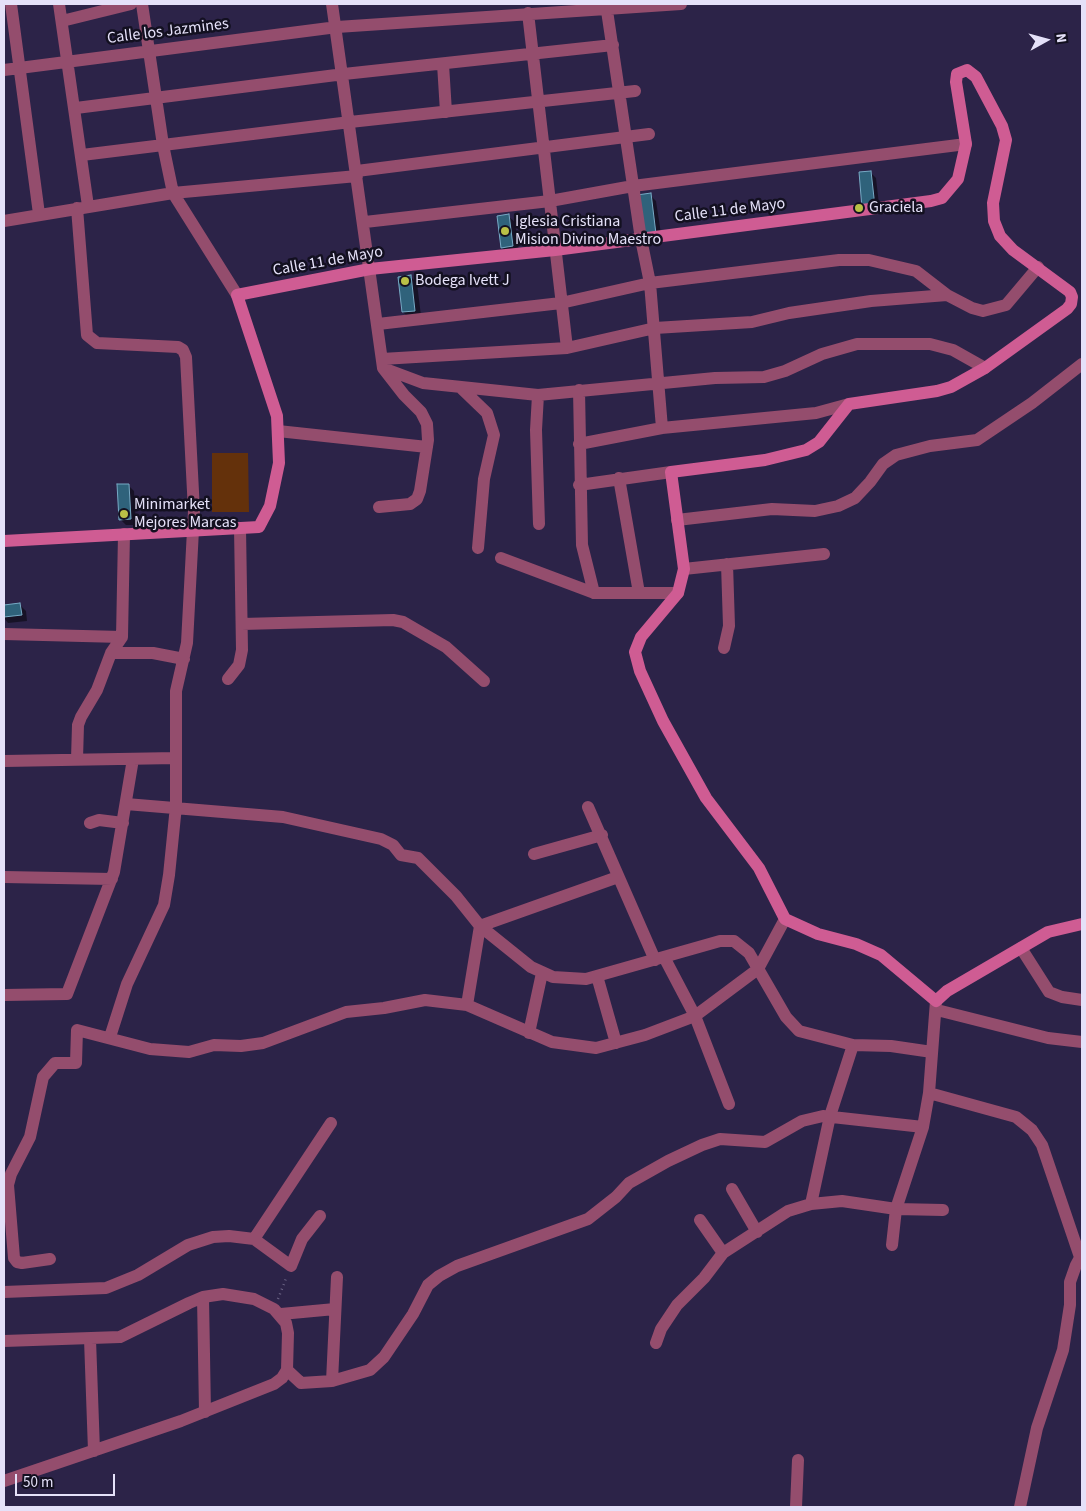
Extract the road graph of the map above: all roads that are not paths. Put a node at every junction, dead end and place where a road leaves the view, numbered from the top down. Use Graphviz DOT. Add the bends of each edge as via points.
graph roads {
  1 [pos="11,4"];
  2 [pos="59,4"];
  3 [pos="131,4"];
  4 [pos="142,4"];
  5 [pos="332,4"];
  6 [pos="681,4"];
  7 [pos="606,6"];
  8 [pos="528,13"];
  9 [pos="62,21"];
  10 [pos="337,28"];
  11 [pos="613,45"];
  12 [pos="150,51"];
  13 [pos="533,54"];
  14 [pos="68,62"];
  15 [pos="443,64"];
  16 [pos="20,68"];
  17 [pos="4,70"];
  18 [pos="344,74"];
  19 [pos="635,92"];
  20 [pos="619,94"];
  21 [pos="156,99"];
  22 [pos="538,102"];
  23 [pos="76,108"];
  24 [pos="446,112"];
  25 [pos="350,122"];
  26 [pos="649,134"];
  27 [pos="626,137"];
  28 [pos="966,144"];
  29 [pos="163,145"];
  30 [pos="543,146"];
  31 [pos="82,155"];
  32 [pos="357,173"];
  33 [pos="633,186"];
  34 [pos="172,193"];
  35 [pos="550,201"];
  36 [pos="83,207"];
  37 [pos="39,214"];
  38 [pos="4,221"];
  39 [pos="365,222"];
  40 [pos="641,239"];
  41 [pos="555,250"];
  42 [pos="1038,267"];
  43 [pos="370,269"];
  44 [pos="650,283"];
  45 [pos="237,295"];
  46 [pos="946,295"];
  47 [pos="561,303"];
  48 [pos="378,324"];
  49 [pos="655,328"];
  50 [pos="567,348"];
  51 [pos="383,363"];
  52 [pos="1082,364"];
  53 [pos="985,368"];
  54 [pos="658,385"];
  55 [pos="461,388"];
  56 [pos="579,390"];
  57 [pos="538,394"];
  58 [pos="848,404"];
  59 [pos="662,428"];
  60 [pos="278,431"];
  61 [pos="579,444"];
  62 [pos="427,447"];
  63 [pos="671,472"];
  64 [pos="619,478"];
  65 [pos="579,485"];
  66 [pos="379,507"];
  67 [pos="677,520"];
  68 [pos="539,524"];
  69 [pos="240,528"];
  70 [pos="194,529"];
  71 [pos="124,534"];
  72 [pos="4,541"];
  73 [pos="478,548"];
  74 [pos="824,554"];
  75 [pos="501,558"];
  76 [pos="727,564"];
  77 [pos="684,569"];
  78 [pos="639,592"];
  79 [pos="594,593"];
  80 [pos="678,593"];
  81 [pos="242,624"];
  82 [pos="4,634"];
  83 [pos="122,637"];
  84 [pos="724,648"];
  85 [pos="111,653"];
  86 [pos="184,659"];
  87 [pos="228,679"];
  88 [pos="484,681"];
  89 [pos="133,758"];
  90 [pos="176,758"];
  91 [pos="77,759"];
  92 [pos="4,761"];
  93 [pos="126,804"];
  94 [pos="176,806"];
  95 [pos="588,806"];
  96 [pos="90,823"];
  97 [pos="123,823"];
  98 [pos="602,835"];
  99 [pos="534,854"];
  100 [pos="4,877"];
  101 [pos="618,877"];
  102 [pos="112,879"];
  103 [pos="785,919"];
  104 [pos="1082,924"];
  105 [pos="480,926"];
  106 [pos="1021,948"];
  107 [pos="660,958"];
  108 [pos="758,969"];
  109 [pos="542,973"];
  110 [pos="597,976"];
  111 [pos="4,995"];
  112 [pos="1082,1000"];
  113 [pos="467,1005"];
  114 [pos="937,1006"];
  115 [pos="695,1016"];
  116 [pos="529,1032"];
  117 [pos="110,1037"];
  118 [pos="1082,1042"];
  119 [pos="616,1043"];
  120 [pos="853,1045"];
  121 [pos="932,1052"];
  122 [pos="929,1093"];
  123 [pos="729,1104"];
  124 [pos="830,1116"];
  125 [pos="331,1123"];
  126 [pos="923,1127"];
  127 [pos="732,1189"];
  128 [pos="811,1204"];
  129 [pos="896,1208"];
  130 [pos="943,1210"];
  131 [pos="320,1216"];
  132 [pos="700,1220"];
  133 [pos="757,1232"];
  134 [pos="254,1239"];
  135 [pos="892,1245"];
  136 [pos="723,1253"];
  137 [pos="1081,1256"];
  138 [pos="50,1259"];
  139 [pos="337,1277"];
  140 [pos="4,1292"];
  141 [pos="203,1297"];
  142 [pos="335,1308"];
  143 [pos="277,1312"];
  144 [pos="90,1339"];
  145 [pos="4,1341"];
  146 [pos="656,1343"];
  147 [pos="287,1370"];
  148 [pos="332,1381"];
  149 [pos="205,1412"];
  150 [pos="94,1451"];
  151 [pos="798,1460"];
  152 [pos="4,1481"];
  153 [pos="796,1507"];
  154 [pos="1020,1507"];
  1 -- 16 [label="street"];
  2 -- 9 [label="street"];
  3 -- 9 [label="street"];
  4 -- 12 [label="street"];
  5 -- 10 [label="street"];
  6 -- 7 [label="street, Calle los Jazmines"];
  7 -- 8 [label="street, Calle los Jazmines"];
  7 -- 11 [label="street"];
  8 -- 10 [label="street, Calle los Jazmines"];
  8 -- 13 [label="street"];
  9 -- 14 [label="street"];
  10 -- 12 [label="street, Calle los Jazmines"];
  10 -- 18 [label="street"];
  11 -- 13 [label="street"];
  11 -- 20 [label="street"];
  12 -- 14 [label="street, Calle los Jazmines"];
  12 -- 21 [label="street"];
  13 -- 15 [label="street"];
  13 -- 22 [label="street"];
  14 -- 16 [label="street, Calle los Jazmines"];
  14 -- 23 [label="street"];
  15 -- 18 [label="street"];
  15 -- 24 [label="street"];
  16 -- 17 [label="street, Calle los Jazmines"];
  16 -- 37 [label="street"];
  18 -- 21 [label="street"];
  18 -- 25 [label="street"];
  19 -- 20 [label="street"];
  20 -- 22 [label="street"];
  20 -- 27 [label="street"];
  21 -- 23 [label="street"];
  21 -- 29 [label="street"];
  22 -- 24 [label="street"];
  22 -- 30 [label="street"];
  23 -- 31 [label="street"];
  24 -- 25 [label="street"];
  25 -- 29 [label="street"];
  25 -- 32 [label="street"];
  26 -- 27 [label="street"];
  27 -- 30 [label="street"];
  27 -- 33 [label="street"];
  28 -- 33 [label="street"];
  28 -- 40 [label="street, Calle 11 de Mayo" via="958,178 942,198"];
  28 -- 42 [label="street" via="956,82 957,74 967,70 976,77 1006,140 993,203 994,221 1000,236 1013,250"];
  29 -- 31 [label="street"];
  29 -- 34 [label="street"];
  30 -- 32 [label="street"];
  30 -- 35 [label="street"];
  31 -- 36 [label="street"];
  32 -- 34 [label="street"];
  32 -- 39 [label="street"];
  33 -- 35 [label="street"];
  33 -- 40 [label="street"];
  34 -- 36 [label="street"];
  34 -- 45 [label="street"];
  35 -- 39 [label="street"];
  35 -- 41 [label="street"];
  36 -- 37 [label="street"];
  36 -- 70 [label="street" via="87,335 97,343 178,347 186,357"];
  37 -- 38 [label="street"];
  39 -- 43 [label="street"];
  40 -- 41 [label="street, Calle 11 de Mayo"];
  40 -- 44 [label="street"];
  41 -- 43 [label="street, Calle 11 de Mayo"];
  41 -- 47 [label="street"];
  42 -- 46 [label="street" via="1006,305 996,309 983,311 972,308"];
  42 -- 53 [label="street" via="1070,292 1071,304"];
  43 -- 45 [label="street, Calle 11 de Mayo"];
  43 -- 48 [label="street"];
  44 -- 46 [label="street" via="839,260 869,260 916,271"];
  44 -- 47 [label="street"];
  44 -- 49 [label="street"];
  45 -- 60 [label="street" via="277,416"];
  46 -- 49 [label="street" via="871,301 752,322"];
  47 -- 48 [label="street"];
  47 -- 50 [label="street"];
  48 -- 51 [label="street"];
  49 -- 50 [label="street"];
  49 -- 54 [label="street"];
  50 -- 51 [label="street"];
  51 -- 55 [label="street" via="423,383"];
  51 -- 62 [label="street" via="404,395 421,412 427,424"];
  52 -- 67 [label="street" via="977,440 896,454 882,464 855,498 838,506 815,510 772,509"];
  53 -- 54 [label="street" via="953,350 930,344 857,344 764,377 715,378"];
  53 -- 58 [label="street" via="937,391"];
  54 -- 56 [label="street"];
  54 -- 59 [label="street"];
  55 -- 57 [label="street"];
  55 -- 73 [label="street" via="487,413 494,435 484,479"];
  56 -- 57 [label="street"];
  56 -- 61 [label="street"];
  57 -- 68 [label="street"];
  58 -- 59 [label="street" via="816,413"];
  58 -- 63 [label="street" via="818,442 806,450 765,460"];
  59 -- 61 [label="street"];
  60 -- 62 [label="street"];
  60 -- 69 [label="street" via="279,463 270,506 259,527"];
  61 -- 65 [label="street"];
  62 -- 66 [label="street" via="417,499 410,504"];
  63 -- 64 [label="street"];
  63 -- 67 [label="street"];
  64 -- 65 [label="street"];
  64 -- 78 [label="street"];
  65 -- 79 [label="street" via="582,545"];
  67 -- 77 [label="street"];
  69 -- 70 [label="street"];
  69 -- 81 [label="street"];
  70 -- 71 [label="street"];
  70 -- 86 [label="street"];
  71 -- 72 [label="street"];
  71 -- 83 [label="street"];
  74 -- 76 [label="street"];
  75 -- 79 [label="street"];
  76 -- 77 [label="street"];
  76 -- 84 [label="street" via="730,607"];
  77 -- 80 [label="street"];
  78 -- 79 [label="street"];
  78 -- 80 [label="street"];
  80 -- 103 [label="street" via="641,637 634,652 640,671 663,721 706,798 759,868"];
  81 -- 87 [label="street" via="239,665"];
  81 -- 88 [label="street" via="403,622 446,647"];
  82 -- 83 [label="street"];
  83 -- 85 [label="street"];
  85 -- 86 [label="street" via="153,653"];
  85 -- 91 [label="street" via="97,690 80,717"];
  86 -- 90 [label="street" via="176,691"];
  89 -- 90 [label="street"];
  89 -- 91 [label="street"];
  89 -- 93 [label="street"];
  90 -- 94 [label="street"];
  91 -- 92 [label="street"];
  93 -- 94 [label="street"];
  93 -- 97 [label="street"];
  94 -- 105 [label="street" via="283,817 381,839 393,845 400,855 418,858"];
  94 -- 117 [label="street" via="164,905 127,984"];
  95 -- 98 [label="street"];
  96 -- 97 [label="street" via="99,820"];
  97 -- 102 [label="street"];
  98 -- 99 [label="street"];
  98 -- 101 [label="street"];
  100 -- 102 [label="street"];
  101 -- 105 [label="street"];
  101 -- 107 [label="street"];
  102 -- 111 [label="street" via="67,994"];
  103 -- 108 [label="street"];
  103 -- 114 [label="street" via="881,955"];
  104 -- 106 [label="street" via="1048,932"];
  105 -- 109 [label="street"];
  105 -- 113 [label="street"];
  106 -- 112 [label="street" via="1050,992 1062,998"];
  106 -- 114 [label="street" via="947,991"];
  107 -- 108 [label="street" via="720,941 734,941 745,948"];
  107 -- 110 [label="street"];
  107 -- 115 [label="street"];
  108 -- 115 [label="street"];
  108 -- 120 [label="street" via="786,1017 799,1031"];
  109 -- 110 [label="street" via="565,980"];
  109 -- 116 [label="street"];
  110 -- 119 [label="street"];
  113 -- 116 [label="street"];
  113 -- 117 [label="street" via="425,1000 346,1012 263,1043 214,1045 189,1052 150,1049"];
  114 -- 118 [label="street" via="1048,1038"];
  114 -- 121 [label="street"];
  115 -- 119 [label="street"];
  115 -- 123 [label="street"];
  116 -- 119 [label="street" via="552,1042 596,1048"];
  117 -- 138 [label="street" via="77,1030 76,1063 55,1063 49,1067 43,1077 30,1137 8,1185 14,1258 17,1262"];
  120 -- 121 [label="street"];
  120 -- 124 [label="street"];
  121 -- 122 [label="street"];
  122 -- 126 [label="street"];
  122 -- 137 [label="street" via="1016,1117 1032,1130 1042,1145"];
  124 -- 126 [label="street"];
  124 -- 128 [label="street"];
  124 -- 148 [label="street" via="802,1121 764,1142 720,1139 694,1149 629,1183 588,1220 448,1271 428,1286 375,1366"];
  125 -- 134 [label="street"];
  126 -- 129 [label="street"];
  127 -- 133 [label="street"];
  128 -- 129 [label="street" via="842,1201"];
  128 -- 133 [label="street" via="788,1211"];
  129 -- 130 [label="street"];
  129 -- 135 [label="street"];
  131 -- 134 [label="street" via="302,1239 291,1266"];
  132 -- 136 [label="street"];
  133 -- 136 [label="street"];
  134 -- 140 [label="street" via="213,1237 188,1245 138,1275 106,1288"];
  136 -- 146 [label="street" via="676,1305"];
  137 -- 154 [label="street" via="1070,1282 1063,1350 1037,1428"];
  139 -- 142 [label="street"];
  141 -- 143 [label="street" via="233,1294"];
  141 -- 144 [label="street" via="120,1337"];
  141 -- 149 [label="street"];
  142 -- 143 [label="street"];
  142 -- 148 [label="street"];
  143 -- 147 [label="street" via="286,1323 288,1333"];
  144 -- 145 [label="street"];
  144 -- 150 [label="street"];
  147 -- 148 [label="street" via="301,1383"];
  147 -- 149 [label="street" via="274,1384"];
  149 -- 150 [label="street"];
  150 -- 152 [label="street"];
  151 -- 153 [label="street"];
}
